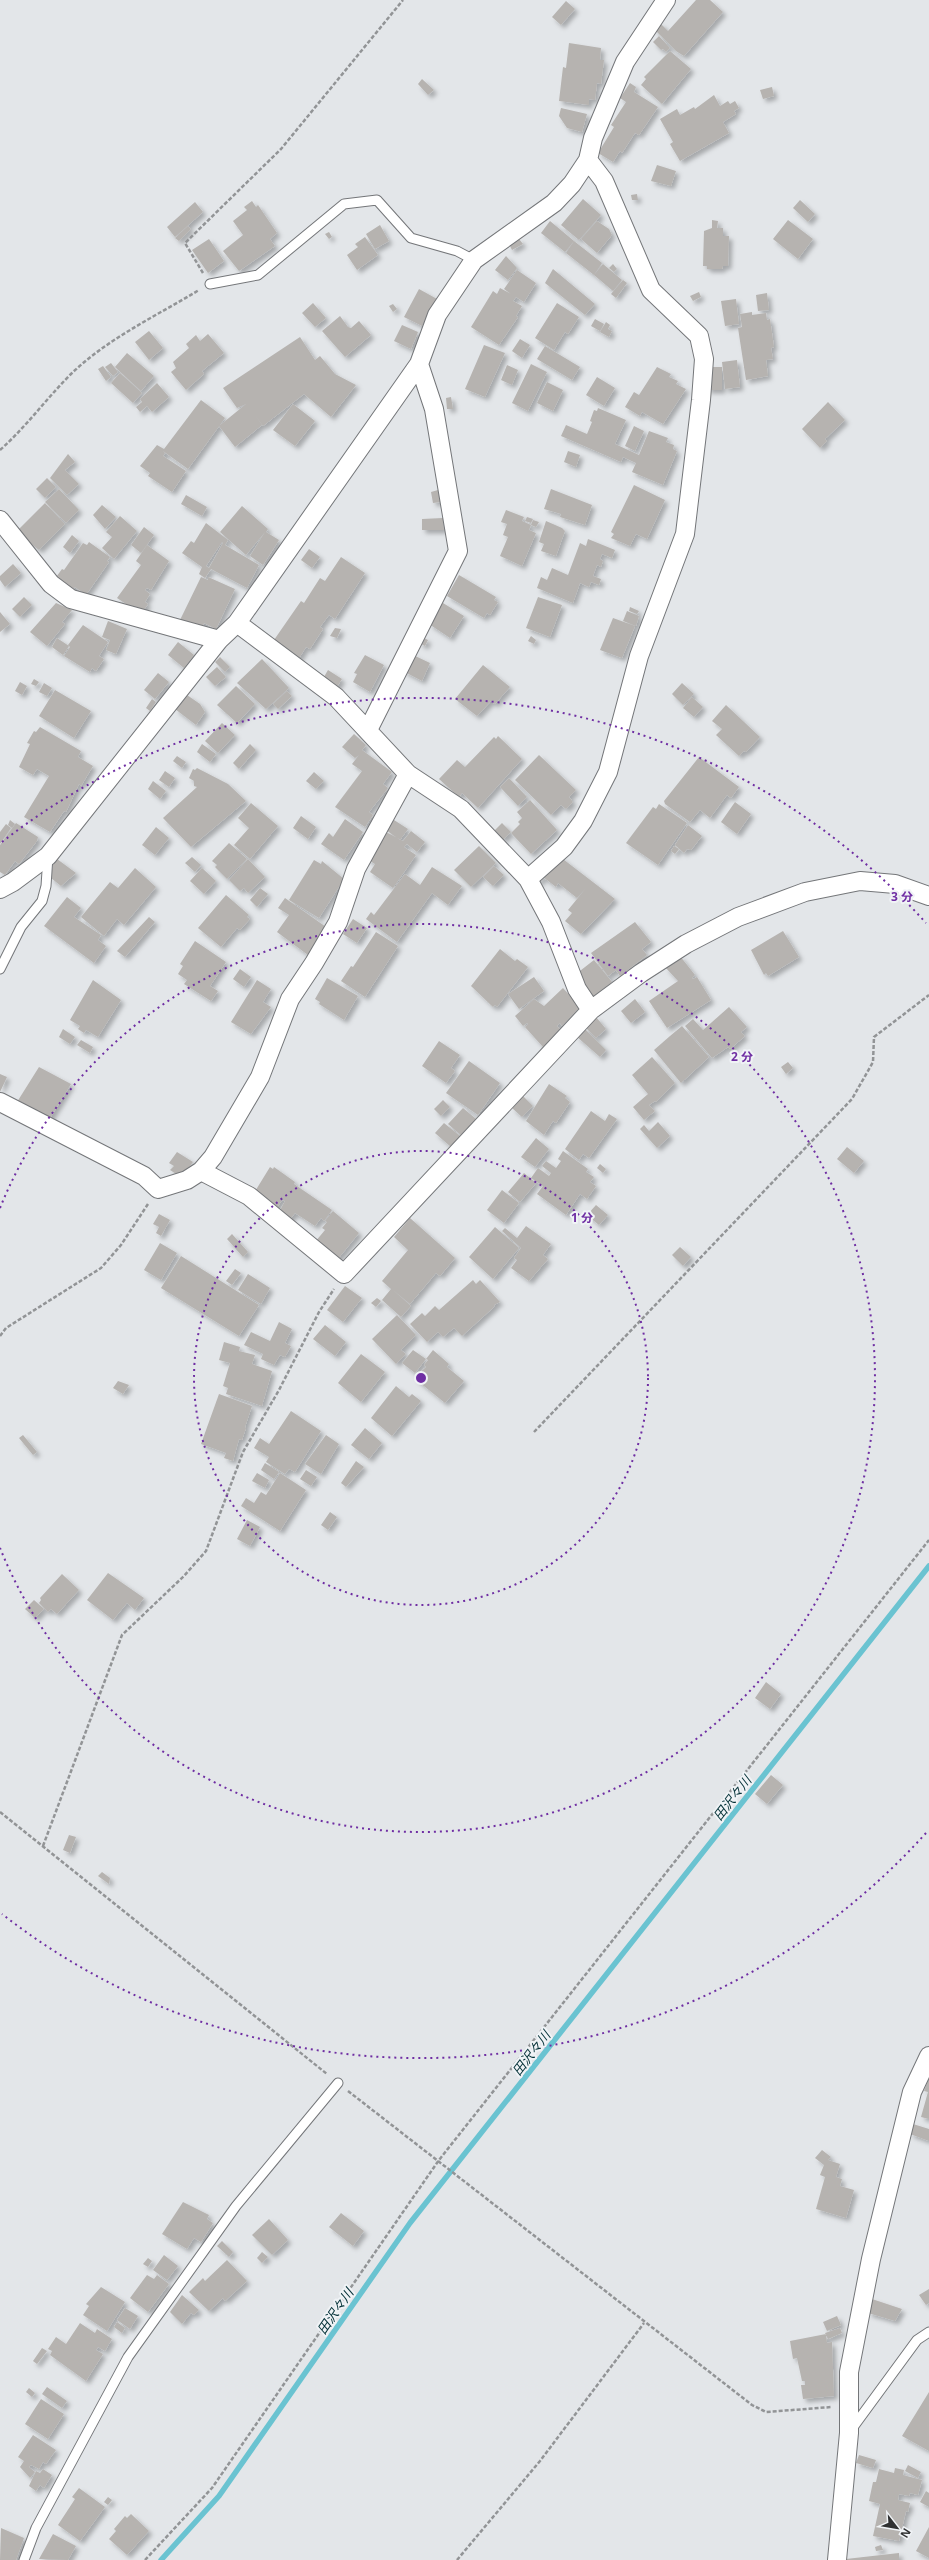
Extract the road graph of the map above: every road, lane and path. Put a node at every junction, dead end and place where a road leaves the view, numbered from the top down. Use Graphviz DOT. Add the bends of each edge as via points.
graph roads {
  1 [pos="403,0"];
  2 [pos="666,0"];
  3 [pos="588,160"];
  4 [pos="474,260"];
  5 [pos="210,284"];
  6 [pos="419,364"];
  7 [pos="0,450"];
  8 [pos="0,520"];
  9 [pos="237,623"];
  10 [pos="219,640"];
  11 [pos="368,730"];
  12 [pos="408,774"];
  13 [pos="48,856"];
  14 [pos="528,879"];
  15 [pos="0,889"];
  16 [pos="929,896"];
  17 [pos="0,969"];
  18 [pos="929,995"];
  19 [pos="591,1010"];
  20 [pos="0,1102"];
  21 [pos="201,1172"];
  22 [pos="158,1189"];
  23 [pos="344,1274"];
  24 [pos="0,1336"];
  25 [pos="534,1432"];
  26 [pos="929,1540"];
  27 [pos="0,1812"];
  28 [pos="43,1846"];
  29 [pos="929,2056"];
  30 [pos="338,2083"];
  31 [pos="439,2160"];
  32 [pos="644,2323"];
  33 [pos="929,2332"];
  34 [pos="848,2406"];
  35 [pos="849,2432"];
  36 [pos="24,2560"];
  37 [pos="145,2560"];
  38 [pos="457,2560"];
  39 [pos="837,2560"];
  1 -- 5 [label="path" via="281,149 185,243"];
  2 -- 3 [label="street" via="625,62 593,138"];
  3 -- 4 [label="street" via="572,184 554,203"];
  3 -- 14 [label="street" via="604,181 651,290 699,336 704,359 701,400 685,534 639,656 608,772 583,821 564,847"];
  4 -- 5 [label="lane" via="457,251 411,238 377,200 344,204 258,276"];
  4 -- 6 [label="street" via="437,315"];
  5 -- 7 [label="path" via="106,346 83,365"];
  6 -- 9 [label="street"];
  6 -- 11 [label="street" via="434,409 458,551"];
  8 -- 10 [label="street" via="51,584 71,599"];
  9 -- 10 [label="street"];
  9 -- 11 [label="street" via="336,697"];
  10 -- 13 [label="street"];
  11 -- 12 [label="street"];
  12 -- 14 [label="street" via="460,809"];
  12 -- 21 [label="street" via="356,869 338,922 290,998 260,1077 213,1157"];
  13 -- 15 [label="street"];
  13 -- 17 [label="lane" via="42,901 21,927"];
  14 -- 19 [label="street" via="551,922 577,989"];
  16 -- 19 [label="street" via="895,884 860,881 805,892 738,917 686,944"];
  18 -- 25 [label="path" via="874,1037 873,1062 852,1099"];
  19 -- 23 [label="street"];
  20 -- 22 [label="street" via="144,1176"];
  21 -- 22 [label="street" via="187,1180"];
  21 -- 23 [label="street" via="249,1196"];
  22 -- 24 [label="path" via="121,1245 101,1268 6,1328"];
  23 -- 28 [label="path" via="319,1312 244,1452 206,1551 184,1576 122,1635"];
  26 -- 31 [label="path"];
  27 -- 28 [label="path"];
  28 -- 30 [label="path"];
  29 -- 34 [label="street" via="912,2092 871,2260 849,2372"];
  30 -- 31 [label="path"];
  30 -- 36 [label="lane" via="236,2206 128,2357 36,2528"];
  31 -- 32 [label="path"];
  31 -- 37 [label="path" via="212,2488"];
  32 -- 34 [label="path" via="752,2405 766,2412"];
  32 -- 38 [label="path" via="540,2461"];
  33 -- 35 [label="lane" via="917,2340"];
  34 -- 35 [label="street"];
  35 -- 39 [label="street"];
}
